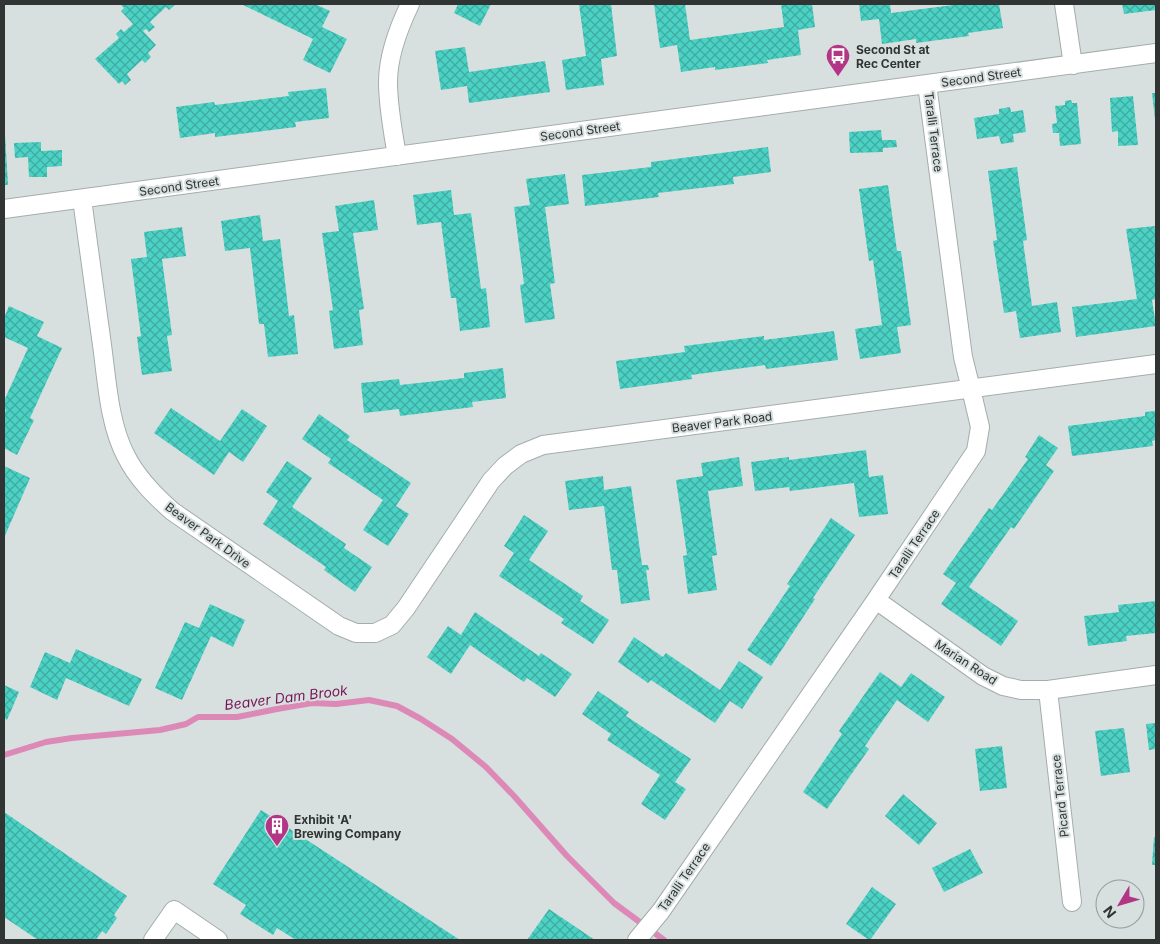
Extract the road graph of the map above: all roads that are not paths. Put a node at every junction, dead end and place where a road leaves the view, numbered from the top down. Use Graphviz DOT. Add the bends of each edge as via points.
graph roads {
  1 [pos="410,4"];
  2 [pos="1064,4"];
  3 [pos="1156,53"];
  4 [pos="1073,65"];
  5 [pos="927,84"];
  6 [pos="397,156"];
  7 [pos="82,199"];
  8 [pos="4,209"];
  9 [pos="1156,364"];
  10 [pos="971,389"];
  11 [pos="876,600"];
  12 [pos="375,633"];
  13 [pos="1156,675"];
  14 [pos="1048,690"];
  15 [pos="1072,902"];
  16 [pos="154,940"];
  17 [pos="218,940"];
  18 [pos="637,940"];
  1 -- 6 [label="street" via="392,49 388,81"];
  2 -- 4 [label="street"];
  3 -- 4 [label="street, Second Street"];
  4 -- 5 [label="street, Second Street"];
  5 -- 6 [label="street, Second Street"];
  5 -- 10 [label="street, Taralli Terrace" via="962,356"];
  6 -- 7 [label="street, Second Street"];
  7 -- 8 [label="street, Second Street"];
  7 -- 12 [label="street, Beaver Park Drive" via="108,393 117,434 138,475 172,511 339,626 356,633"];
  9 -- 10 [label="street, Beaver Park Road"];
  10 -- 11 [label="street, Taralli Terrace" via="980,427 976,452"];
  10 -- 12 [label="street, Beaver Park Road" via="544,445 521,454 491,481 406,608 392,625"];
  11 -- 14 [label="street, Marian Road" via="982,676 1021,690"];
  11 -- 18 [label="street, Taralli Terrace" via="661,911"];
  13 -- 14 [label="street, Marian Road"];
  14 -- 15 [label="street, Picard Terrace"];
  16 -- 17 [label="street" via="174,910"];
}
